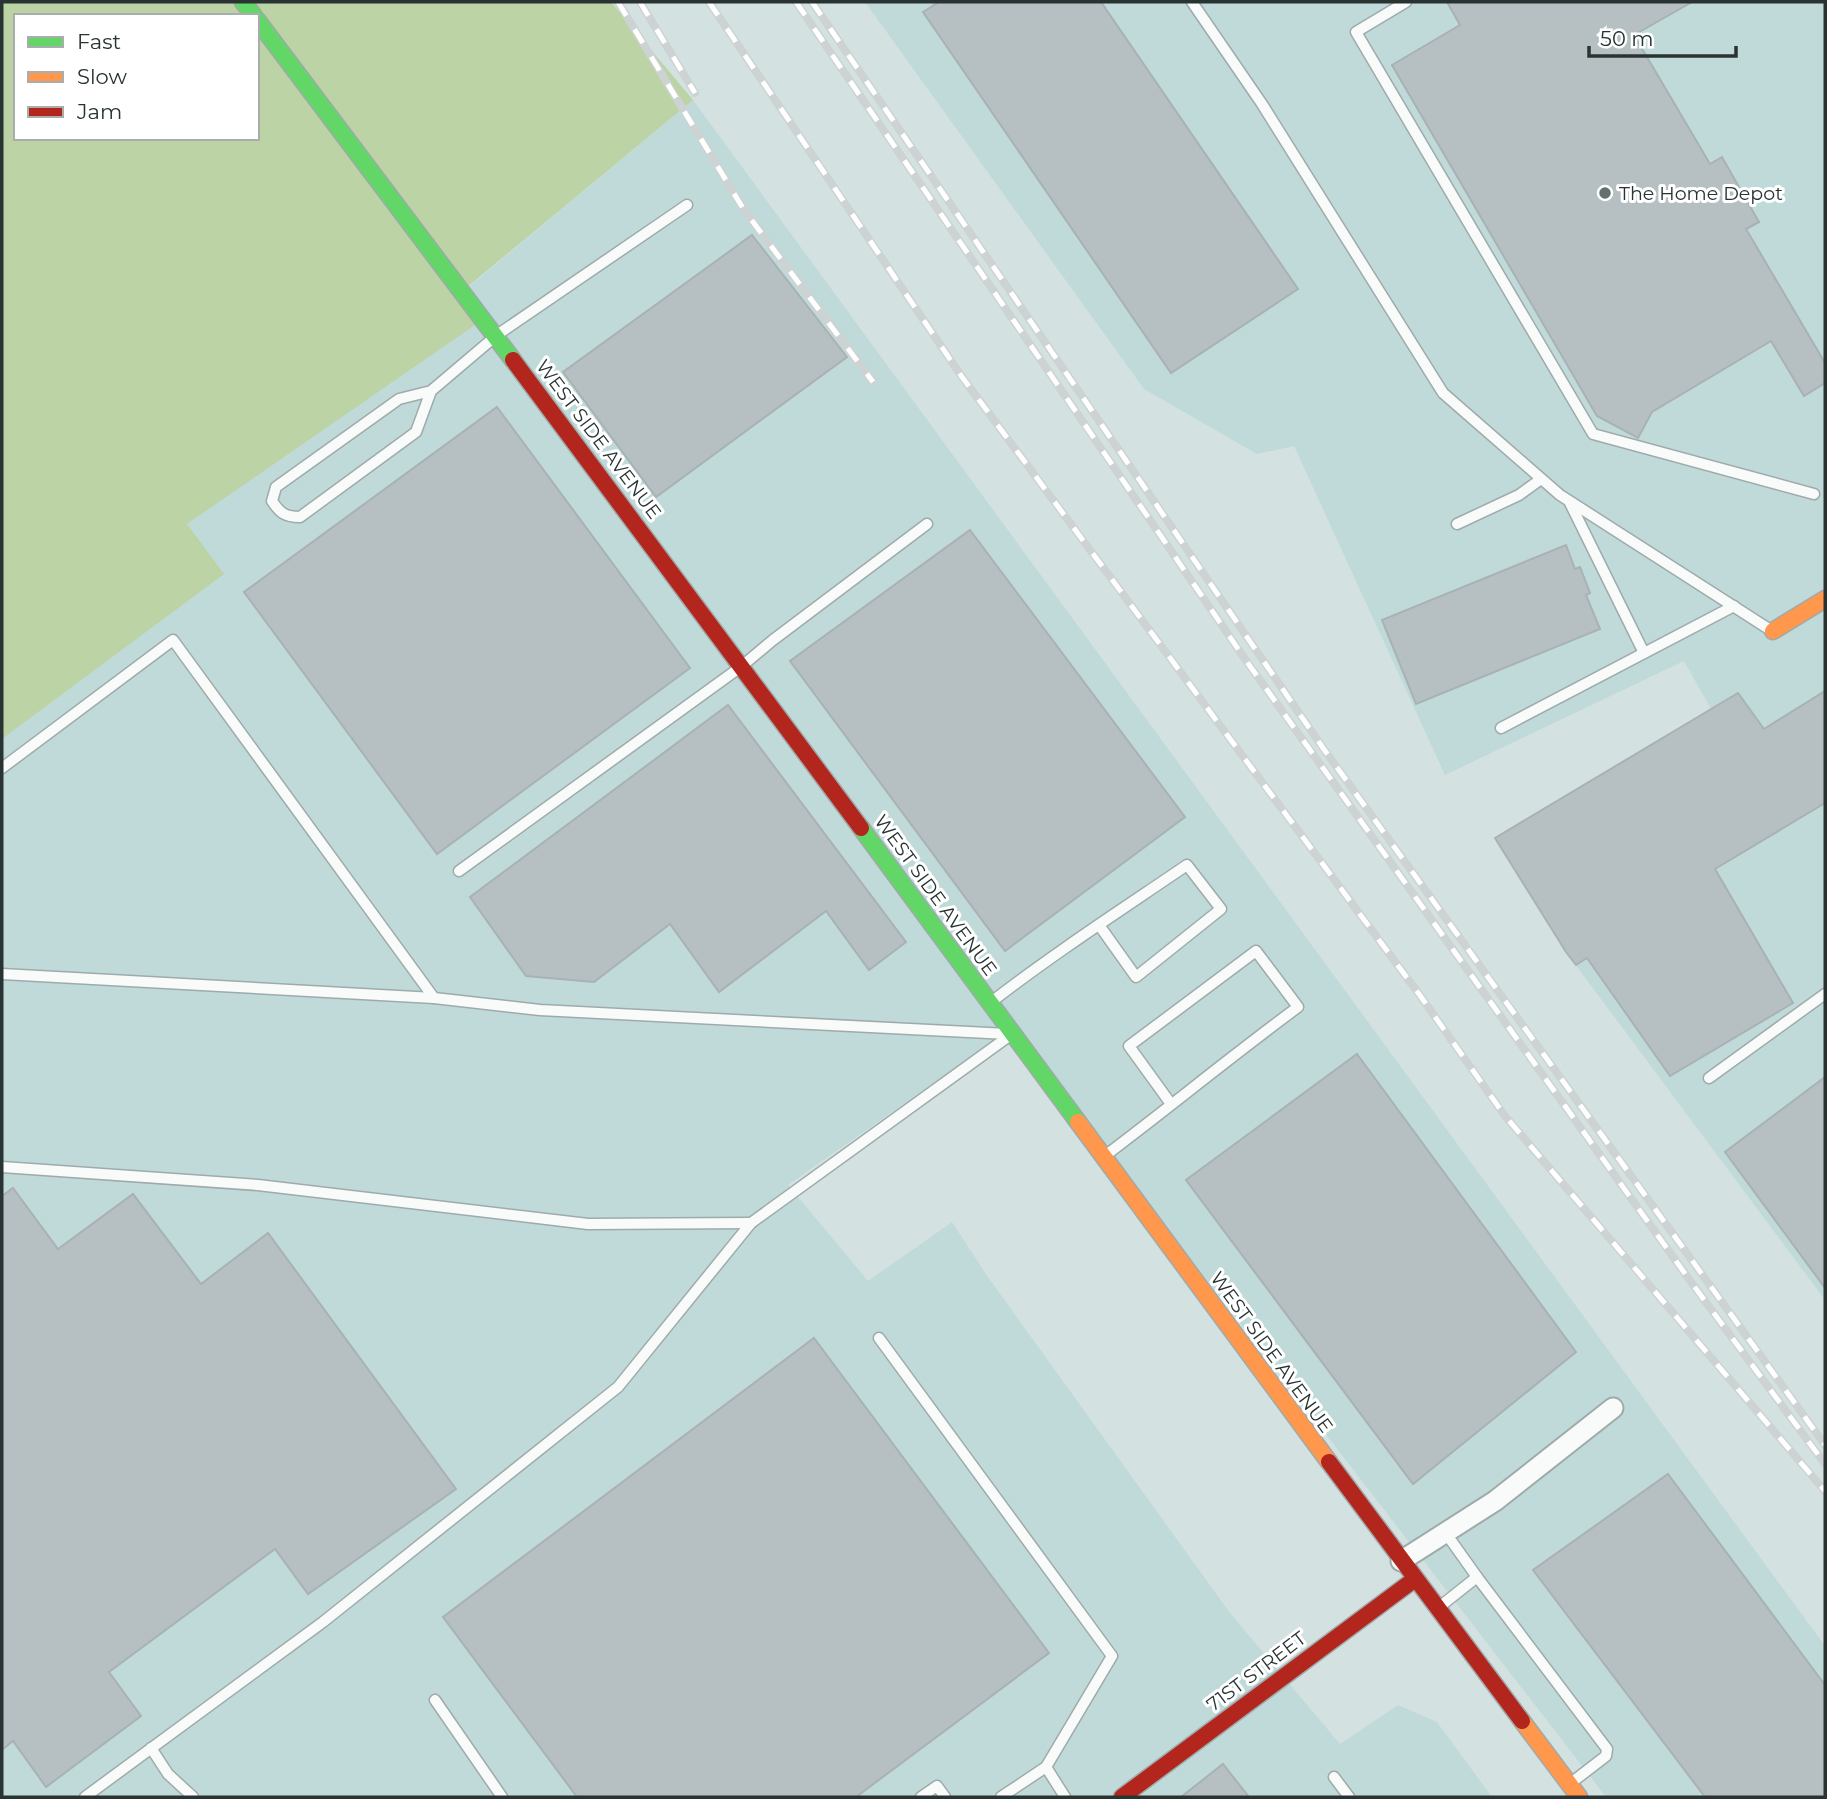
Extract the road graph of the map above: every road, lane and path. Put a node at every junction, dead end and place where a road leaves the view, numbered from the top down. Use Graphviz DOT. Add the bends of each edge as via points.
graph roads {
  1 [pos="1192,2"];
  2 [pos="1406,2"];
  3 [pos="259,23"];
  4 [pos="687,205"];
  5 [pos="496,335"];
  6 [pos="430,391"];
  7 [pos="1541,479"];
  8 [pos="1814,494"];
  9 [pos="1570,502"];
  10 [pos="927,524"];
  11 [pos="1457,524"];
  12 [pos="1825,599"];
  13 [pos="1734,606"];
  14 [pos="1773,631"];
  15 [pos="1644,653"];
  16 [pos="741,666"];
  17 [pos="1501,729"];
  18 [pos="2,768"];
  19 [pos="459,871"];
  20 [pos="1099,925"];
  21 [pos="2,974"];
  22 [pos="1825,994"];
  23 [pos="434,998"];
  24 [pos="990,1003"];
  25 [pos="1012,1034"];
  26 [pos="1709,1079"];
  27 [pos="1171,1104"];
  28 [pos="1103,1157"];
  29 [pos="2,1167"];
  30 [pos="751,1223"];
  31 [pos="878,1338"];
  32 [pos="1613,1408"];
  33 [pos="1445,1532"];
  34 [pos="1401,1561"];
  35 [pos="1477,1577"];
  36 [pos="1415,1579"];
  37 [pos="1438,1609"];
  38 [pos="435,1700"];
  39 [pos="151,1748"];
  40 [pos="1046,1767"];
  41 [pos="1334,1777"];
  42 [pos="1574,1791"];
  43 [pos="85,1797"];
  44 [pos="193,1797"];
  45 [pos="502,1797"];
  46 [pos="921,1797"];
  47 [pos="946,1797"];
  48 [pos="1001,1797"];
  49 [pos="1065,1797"];
  50 [pos="1122,1797"];
  51 [pos="1349,1797"];
  1 -- 7 [label="lane" via="1262,104 1443,393"];
  2 -- 8 [label="lane" via="1356,32 1593,434"];
  3 -- 5 [label="street, WEST SIDE AVENUE"];
  4 -- 5 [label="lane"];
  5 -- 6 [label="lane"];
  5 -- 16 [label="street, WEST SIDE AVENUE"];
  6 -- 6 [label="lane" via="399,399 275,487 272,501 280,513 300,517 416,432"];
  7 -- 9 [label="lane"];
  7 -- 11 [label="lane" via="1519,495"];
  9 -- 13 [label="lane"];
  9 -- 15 [label="lane"];
  10 -- 16 [label="lane"];
  12 -- 14 [label="street"];
  13 -- 14 [label="lane"];
  13 -- 15 [label="lane"];
  15 -- 17 [label="lane"];
  16 -- 19 [label="lane"];
  16 -- 24 [label="street, WEST SIDE AVENUE"];
  18 -- 23 [label="lane" via="173,640"];
  20 -- 20 [label="lane" via="1186,865 1221,909 1136,977"];
  20 -- 24 [label="lane"];
  21 -- 23 [label="lane"];
  22 -- 26 [label="lane"];
  23 -- 25 [label="lane" via="540,1010"];
  24 -- 25 [label="street, WEST SIDE AVENUE"];
  25 -- 28 [label="street, WEST SIDE AVENUE"];
  25 -- 30 [label="lane"];
  27 -- 27 [label="lane" via="1298,1007 1256,951 1129,1046"];
  27 -- 28 [label="lane"];
  28 -- 34 [label="street, WEST SIDE AVENUE"];
  29 -- 30 [label="lane" via="258,1185 587,1224"];
  30 -- 39 [label="lane" via="618,1387 323,1622"];
  31 -- 40 [label="lane" via="1112,1656"];
  32 -- 33 [label="street" via="1495,1501"];
  33 -- 34 [label="street"];
  33 -- 35 [label="lane"];
  34 -- 36 [label="street, WEST SIDE AVENUE"];
  35 -- 37 [label="lane"];
  35 -- 42 [label="lane" via="1607,1749 1606,1756"];
  36 -- 37 [label="street, WEST SIDE AVENUE"];
  36 -- 50 [label="street, 71ST STREET"];
  37 -- 42 [label="street, WEST SIDE AVENUE"];
  38 -- 45 [label="lane"];
  39 -- 43 [label="lane"];
  39 -- 44 [label="lane"];
  40 -- 48 [label="lane"];
  40 -- 49 [label="lane"];
  41 -- 51 [label="lane"];
  46 -- 47 [label="lane" via="937,1786"];
}
